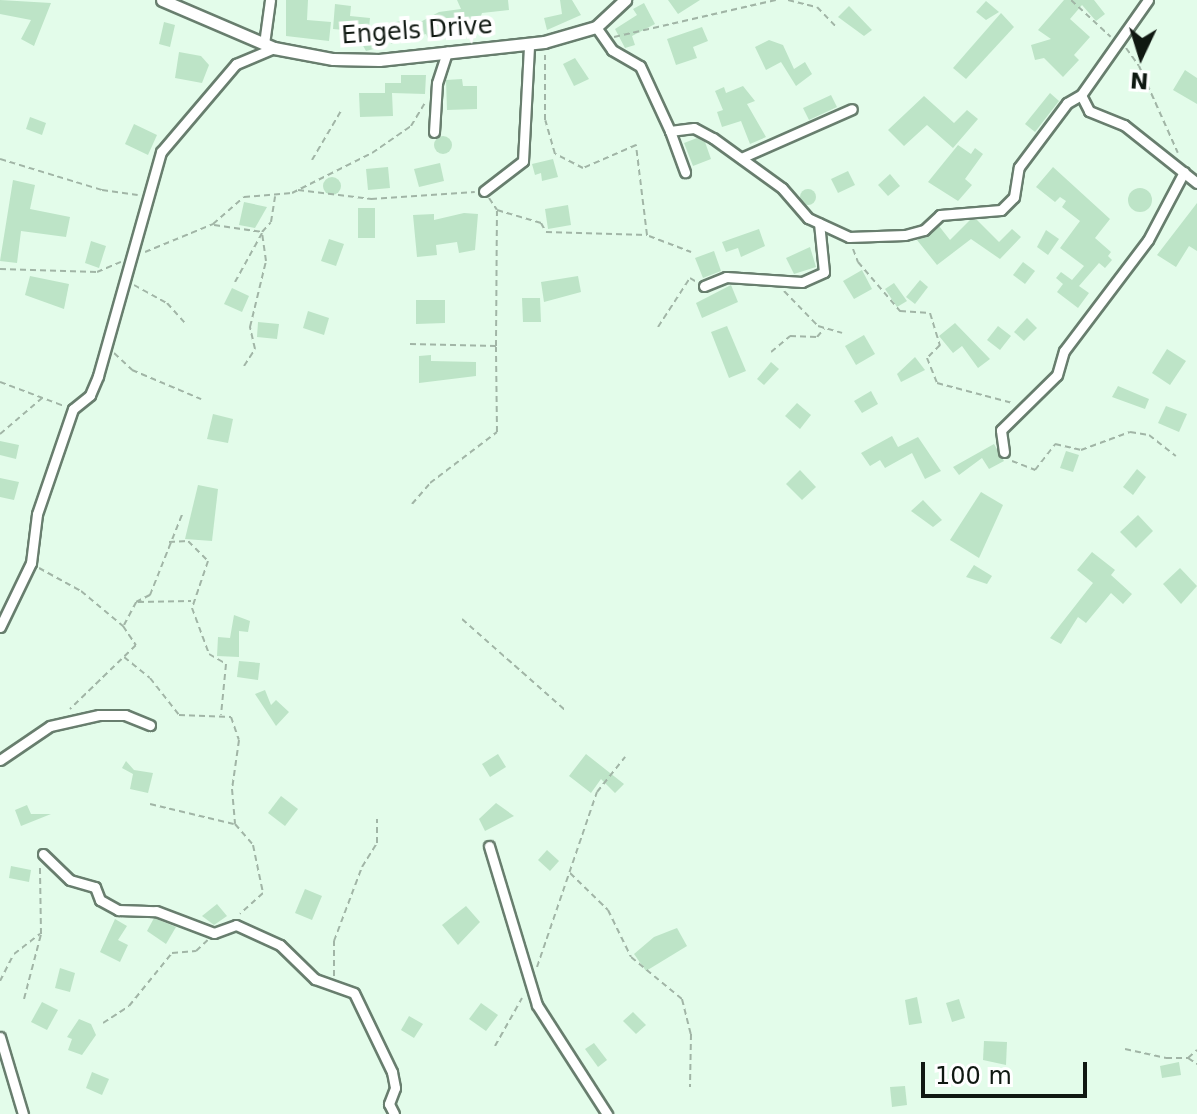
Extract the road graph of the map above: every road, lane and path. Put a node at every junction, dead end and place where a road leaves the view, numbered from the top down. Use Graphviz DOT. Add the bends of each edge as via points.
graph roads {
  1 [pos="162,0"];
  2 [pos="270,0"];
  3 [pos="625,0"];
  4 [pos="776,0"];
  5 [pos="788,0"];
  6 [pos="1071,0"];
  7 [pos="1148,0"];
  8 [pos="596,27"];
  9 [pos="837,28"];
  10 [pos="601,39"];
  11 [pos="544,42"];
  12 [pos="1118,42"];
  13 [pos="529,45"];
  14 [pos="269,46"];
  15 [pos="447,52"];
  16 [pos="437,83"];
  17 [pos="1081,95"];
  18 [pos="342,109"];
  19 [pos="852,109"];
  20 [pos="670,131"];
  21 [pos="434,132"];
  22 [pos="741,158"];
  23 [pos="0,159"];
  24 [pos="312,160"];
  25 [pos="685,172"];
  26 [pos="1185,173"];
  27 [pos="1197,183"];
  28 [pos="151,190"];
  29 [pos="298,190"];
  30 [pos="484,191"];
  31 [pos="276,195"];
  32 [pos="497,210"];
  33 [pos="819,223"];
  34 [pos="213,224"];
  35 [pos="262,232"];
  36 [pos="647,235"];
  37 [pos="849,237"];
  38 [pos="691,252"];
  39 [pos="129,258"];
  40 [pos="0,269"];
  41 [pos="123,279"];
  42 [pos="235,282"];
  43 [pos="704,286"];
  44 [pos="781,289"];
  45 [pos="185,323"];
  46 [pos="658,327"];
  47 [pos="825,328"];
  48 [pos="842,333"];
  49 [pos="107,342"];
  50 [pos="410,344"];
  51 [pos="496,346"];
  52 [pos="771,352"];
  53 [pos="244,366"];
  54 [pos="0,382"];
  55 [pos="43,397"];
  56 [pos="201,399"];
  57 [pos="1028,406"];
  58 [pos="73,409"];
  59 [pos="0,434"];
  60 [pos="1004,452"];
  61 [pos="1176,456"];
  62 [pos="412,504"];
  63 [pos="183,512"];
  64 [pos="169,542"];
  65 [pos="31,563"];
  66 [pos="191,601"];
  67 [pos="136,602"];
  68 [pos="462,619"];
  69 [pos="123,626"];
  70 [pos="0,627"];
  71 [pos="124,657"];
  72 [pos="566,711"];
  73 [pos="221,715"];
  74 [pos="61,724"];
  75 [pos="150,725"];
  76 [pos="625,757"];
  77 [pos="0,760"];
  78 [pos="150,804"];
  79 [pos="377,819"];
  80 [pos="235,824"];
  81 [pos="489,846"];
  82 [pos="43,854"];
  83 [pos="569,872"];
  84 [pos="236,925"];
  85 [pos="214,933"];
  86 [pos="41,934"];
  87 [pos="0,981"];
  88 [pos="337,985"];
  89 [pos="530,985"];
  90 [pos="24,999"];
  91 [pos="103,1023"];
  92 [pos="0,1037"];
  93 [pos="495,1046"];
  94 [pos="1125,1049"];
  95 [pos="1197,1050"];
  96 [pos="1188,1058"];
  97 [pos="1197,1064"];
  98 [pos="690,1087"];
  99 [pos="23,1114"];
  100 [pos="394,1114"];
  101 [pos="607,1114"];
  1 -- 14 [label="street, Engels Drive"];
  2 -- 14 [label="street"];
  3 -- 8 [label="street, Engels Drive"];
  4 -- 10 [label="path" via="651,32"];
  5 -- 9 [label="path" via="817,7"];
  6 -- 12 [label="path"];
  7 -- 12 [label="street"];
  8 -- 10 [label="street"];
  8 -- 11 [label="street, Engels Drive"];
  10 -- 20 [label="street" via="640,66"];
  11 -- 13 [label="street, Engels Drive"];
  11 -- 36 [label="path" via="545,120 555,154 583,168 636,145"];
  12 -- 17 [label="street"];
  12 -- 26 [label="path" via="1139,66"];
  13 -- 15 [label="street, Engels Drive"];
  13 -- 30 [label="street" via="523,161"];
  14 -- 15 [label="street, Engels Drive" via="356,60"];
  14 -- 28 [label="street" via="236,64 161,152"];
  15 -- 16 [label="street"];
  16 -- 21 [label="street"];
  16 -- 29 [label="path" via="411,126"];
  17 -- 26 [label="street" via="1089,111 1124,125"];
  17 -- 37 [label="street" via="1067,103 1019,167 1014,197 1001,210 940,215 924,230 905,235"];
  18 -- 24 [label="path"];
  19 -- 22 [label="street"];
  20 -- 22 [label="street" via="694,128"];
  20 -- 25 [label="street"];
  22 -- 33 [label="street"];
  23 -- 28 [label="path" via="124,195"];
  26 -- 27 [label="street"];
  26 -- 57 [label="street" via="1148,240 1064,351 1057,375"];
  28 -- 39 [label="street"];
  29 -- 30 [label="path" via="371,199"];
  29 -- 31 [label="path"];
  30 -- 32 [label="path"];
  31 -- 34 [label="path" via="244,197"];
  31 -- 35 [label="path" via="271,222"];
  32 -- 36 [label="path" via="541,223 546,232"];
  32 -- 51 [label="path"];
  33 -- 37 [label="street"];
  33 -- 43 [label="street" via="824,272 802,282 726,277"];
  34 -- 35 [label="path"];
  34 -- 39 [label="path"];
  35 -- 42 [label="path"];
  35 -- 53 [label="path" via="266,261 250,327 255,349"];
  36 -- 38 [label="path"];
  37 -- 57 [label="path" via="858,262 900,311 930,313 940,345 927,358 937,383"];
  39 -- 40 [label="path" via="97,272"];
  39 -- 41 [label="street"];
  41 -- 45 [label="path" via="167,303"];
  41 -- 49 [label="street"];
  43 -- 46 [label="path" via="690,278"];
  44 -- 47 [label="path"];
  47 -- 48 [label="path"];
  47 -- 52 [label="path" via="817,337 790,336"];
  49 -- 56 [label="path" via="132,370"];
  49 -- 58 [label="street" via="90,395"];
  50 -- 51 [label="path"];
  51 -- 62 [label="path" via="497,432 430,483"];
  54 -- 55 [label="path"];
  55 -- 58 [label="path"];
  55 -- 59 [label="path"];
  57 -- 60 [label="street" via="1001,430"];
  58 -- 65 [label="street" via="37,514"];
  60 -- 61 [label="path" via="1020,467 1035,470 1055,444 1081,450 1130,432 1149,435"];
  63 -- 64 [label="path"];
  64 -- 66 [label="path" via="188,541 208,561"];
  64 -- 67 [label="path" via="150,595"];
  65 -- 69 [label="path" via="81,591"];
  65 -- 70 [label="street"];
  66 -- 67 [label="path"];
  66 -- 73 [label="path" via="209,654 226,664"];
  67 -- 69 [label="path"];
  68 -- 72 [label="path"];
  69 -- 71 [label="path" via="136,645"];
  71 -- 73 [label="path" via="150,678 179,715"];
  71 -- 74 [label="path"];
  73 -- 80 [label="path" via="231,717 239,740 232,789"];
  74 -- 75 [label="street" via="125,715"];
  74 -- 77 [label="street"];
  76 -- 83 [label="path" via="597,792"];
  78 -- 80 [label="path"];
  79 -- 88 [label="path" via="377,843 362,867 334,941 330,962"];
  80 -- 84 [label="path" via="253,845 263,893 240,913"];
  81 -- 89 [label="street"];
  82 -- 85 [label="street" via="70,880 95,887 100,900 118,910 156,911"];
  82 -- 86 [label="path"];
  83 -- 89 [label="path"];
  83 -- 98 [label="path" via="608,910 631,957 682,999 691,1034"];
  84 -- 85 [label="street"];
  84 -- 88 [label="street" via="280,945 315,979"];
  85 -- 91 [label="path" via="196,951 172,953 129,1006"];
  86 -- 87 [label="path" via="14,954"];
  86 -- 90 [label="path"];
  88 -- 100 [label="street" via="354,993 392,1072 395,1088 389,1104"];
  89 -- 93 [label="path"];
  89 -- 101 [label="street" via="549,1028 569,1049"];
  92 -- 99 [label="street"];
  94 -- 96 [label="path"];
  95 -- 96 [label="path"];
  96 -- 97 [label="path"];
}
